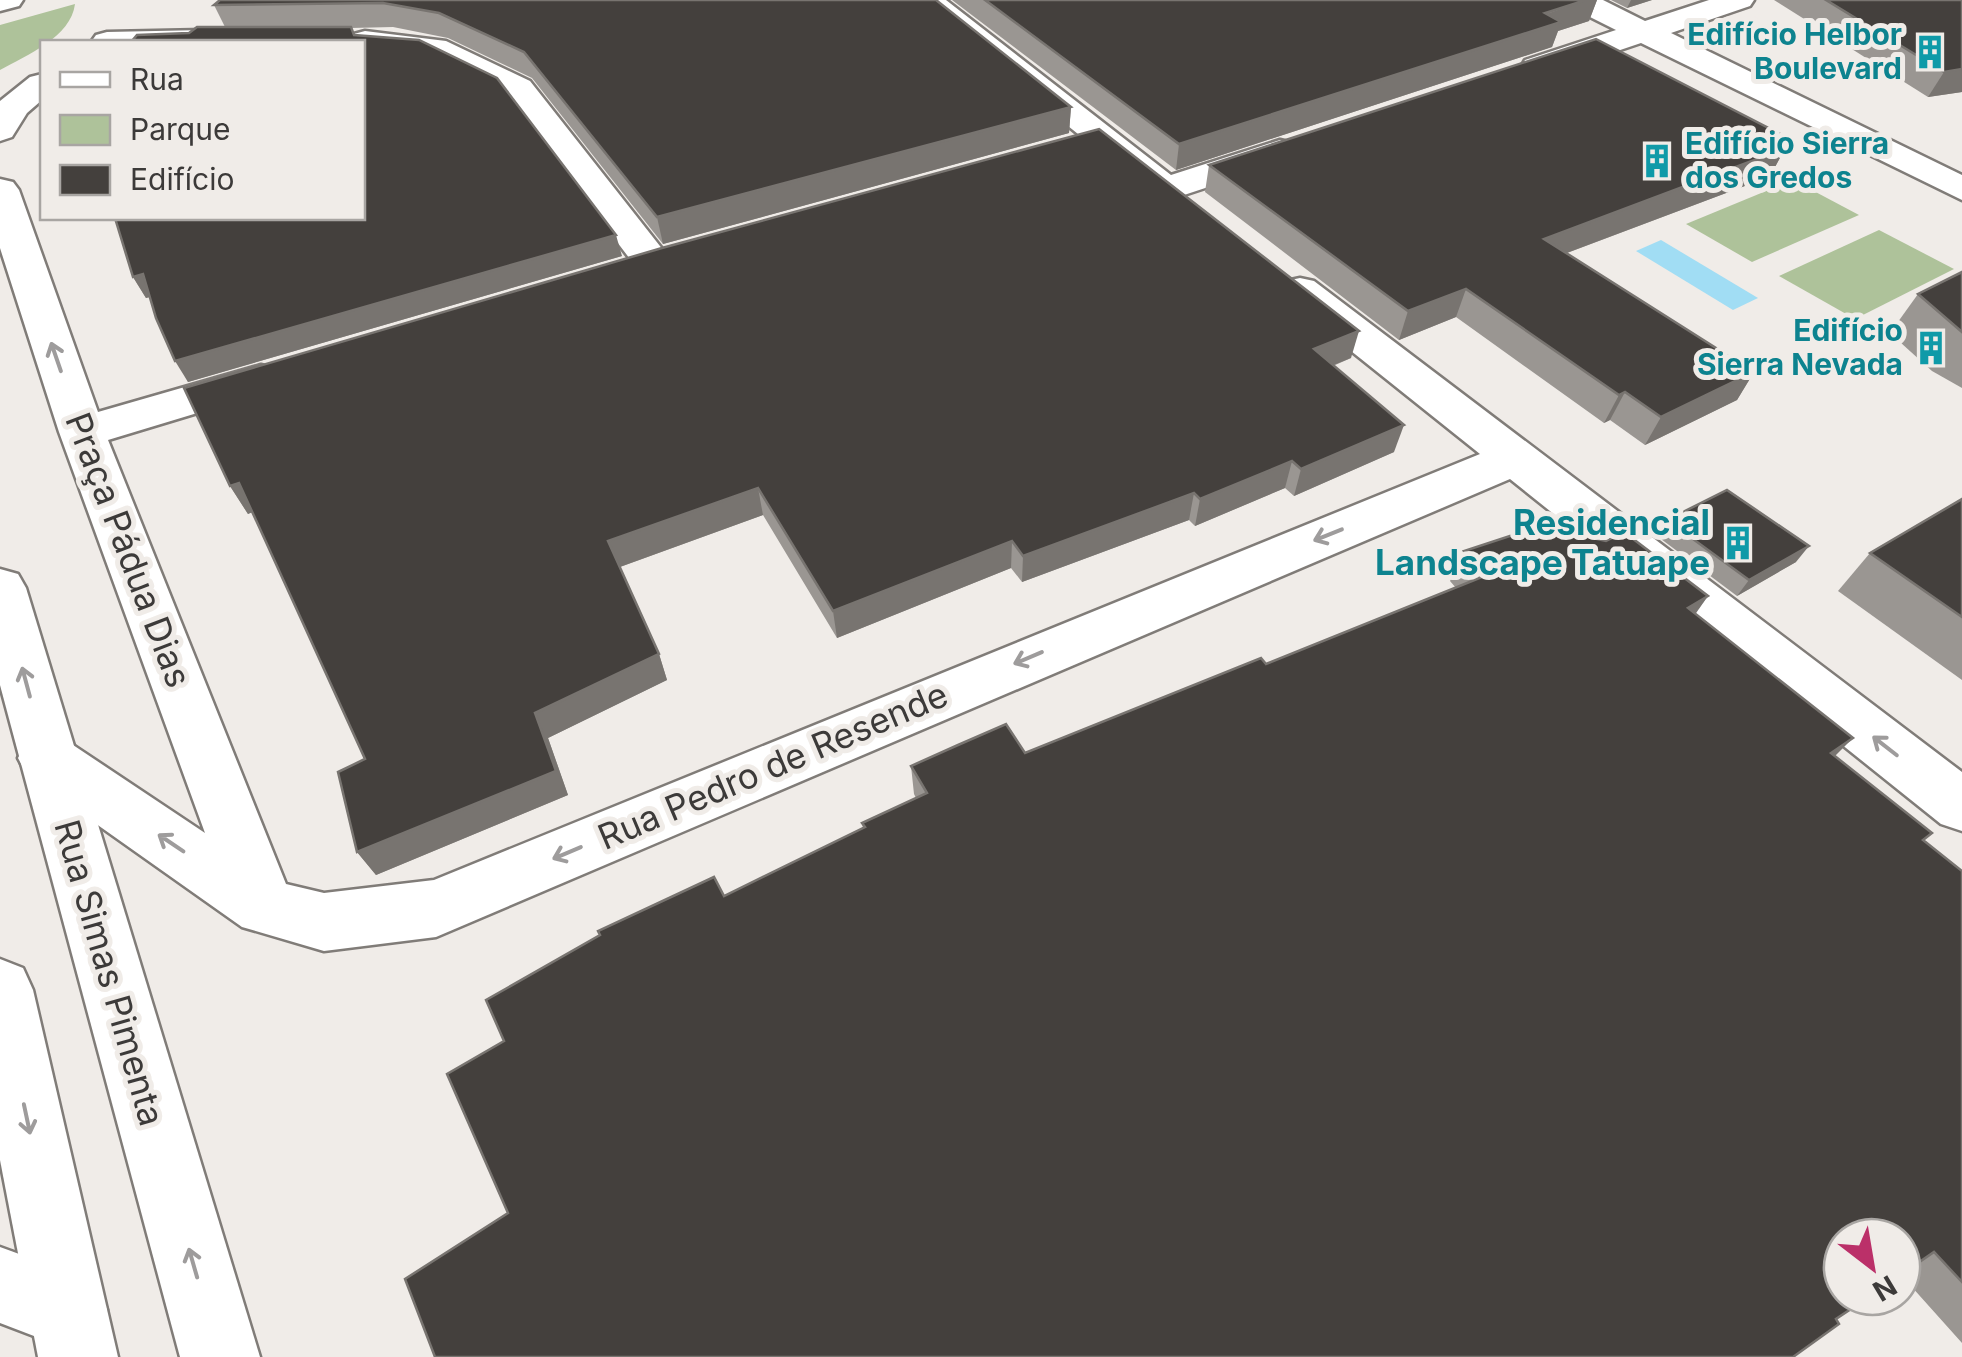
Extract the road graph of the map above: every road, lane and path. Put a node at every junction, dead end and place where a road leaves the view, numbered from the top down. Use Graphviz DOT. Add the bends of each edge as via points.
graph roads {
  1 [pos="8,0"];
  2 [pos="927,0"];
  3 [pos="1579,0"];
  4 [pos="1739,0"];
  5 [pos="0,2"];
  6 [pos="132,12"];
  7 [pos="1644,32"];
  8 [pos="106,40"];
  9 [pos="365,41"];
  10 [pos="1500,79"];
  11 [pos="40,86"];
  12 [pos="0,130"];
  13 [pos="1314,140"];
  14 [pos="1962,189"];
  15 [pos="0,190"];
  16 [pos="1263,262"];
  17 [pos="653,263"];
  18 [pos="291,370"];
  19 [pos="82,432"];
  20 [pos="1516,458"];
  21 [pos="0,588"];
  22 [pos="47,758"];
  23 [pos="1962,806"];
  24 [pos="264,907"];
  25 [pos="0,990"];
  26 [pos="49,1317"];
  27 [pos="220,1357"];
  1 -- 5 [label="street"];
  2 -- 13 [label="street" via="1087,144 1184,200"];
  3 -- 7 [label="street"];
  4 -- 7 [label="street"];
  6 -- 8 [label="street"];
  7 -- 10 [label="street"];
  7 -- 14 [label="street"];
  9 -- 17 [label="street" via="435,48 518,88"];
  11 -- 12 [label="street" via="13,108"];
  19 -- 15 [label="street, Praça Pádua Dias, one-way"];
  16 -- 20 [label="street"];
  18 -- 19 [label="street"];
  19 -- 24 [label="street, Praça Pádua Dias"];
  23 -- 20 [label="street, one-way"];
  20 -- 24 [label="street, Rua Pedro de Resende, one-way" via="436,908 324,922"];
  22 -- 21 [label="street, Rua Simas Pimenta, one-way"];
  24 -- 22 [label="street, Rua Pedro de Resende, one-way"];
  27 -- 22 [label="street, Rua Simas Pimenta, one-way"];
  25 -- 26 [label="street, one-way"];
}
